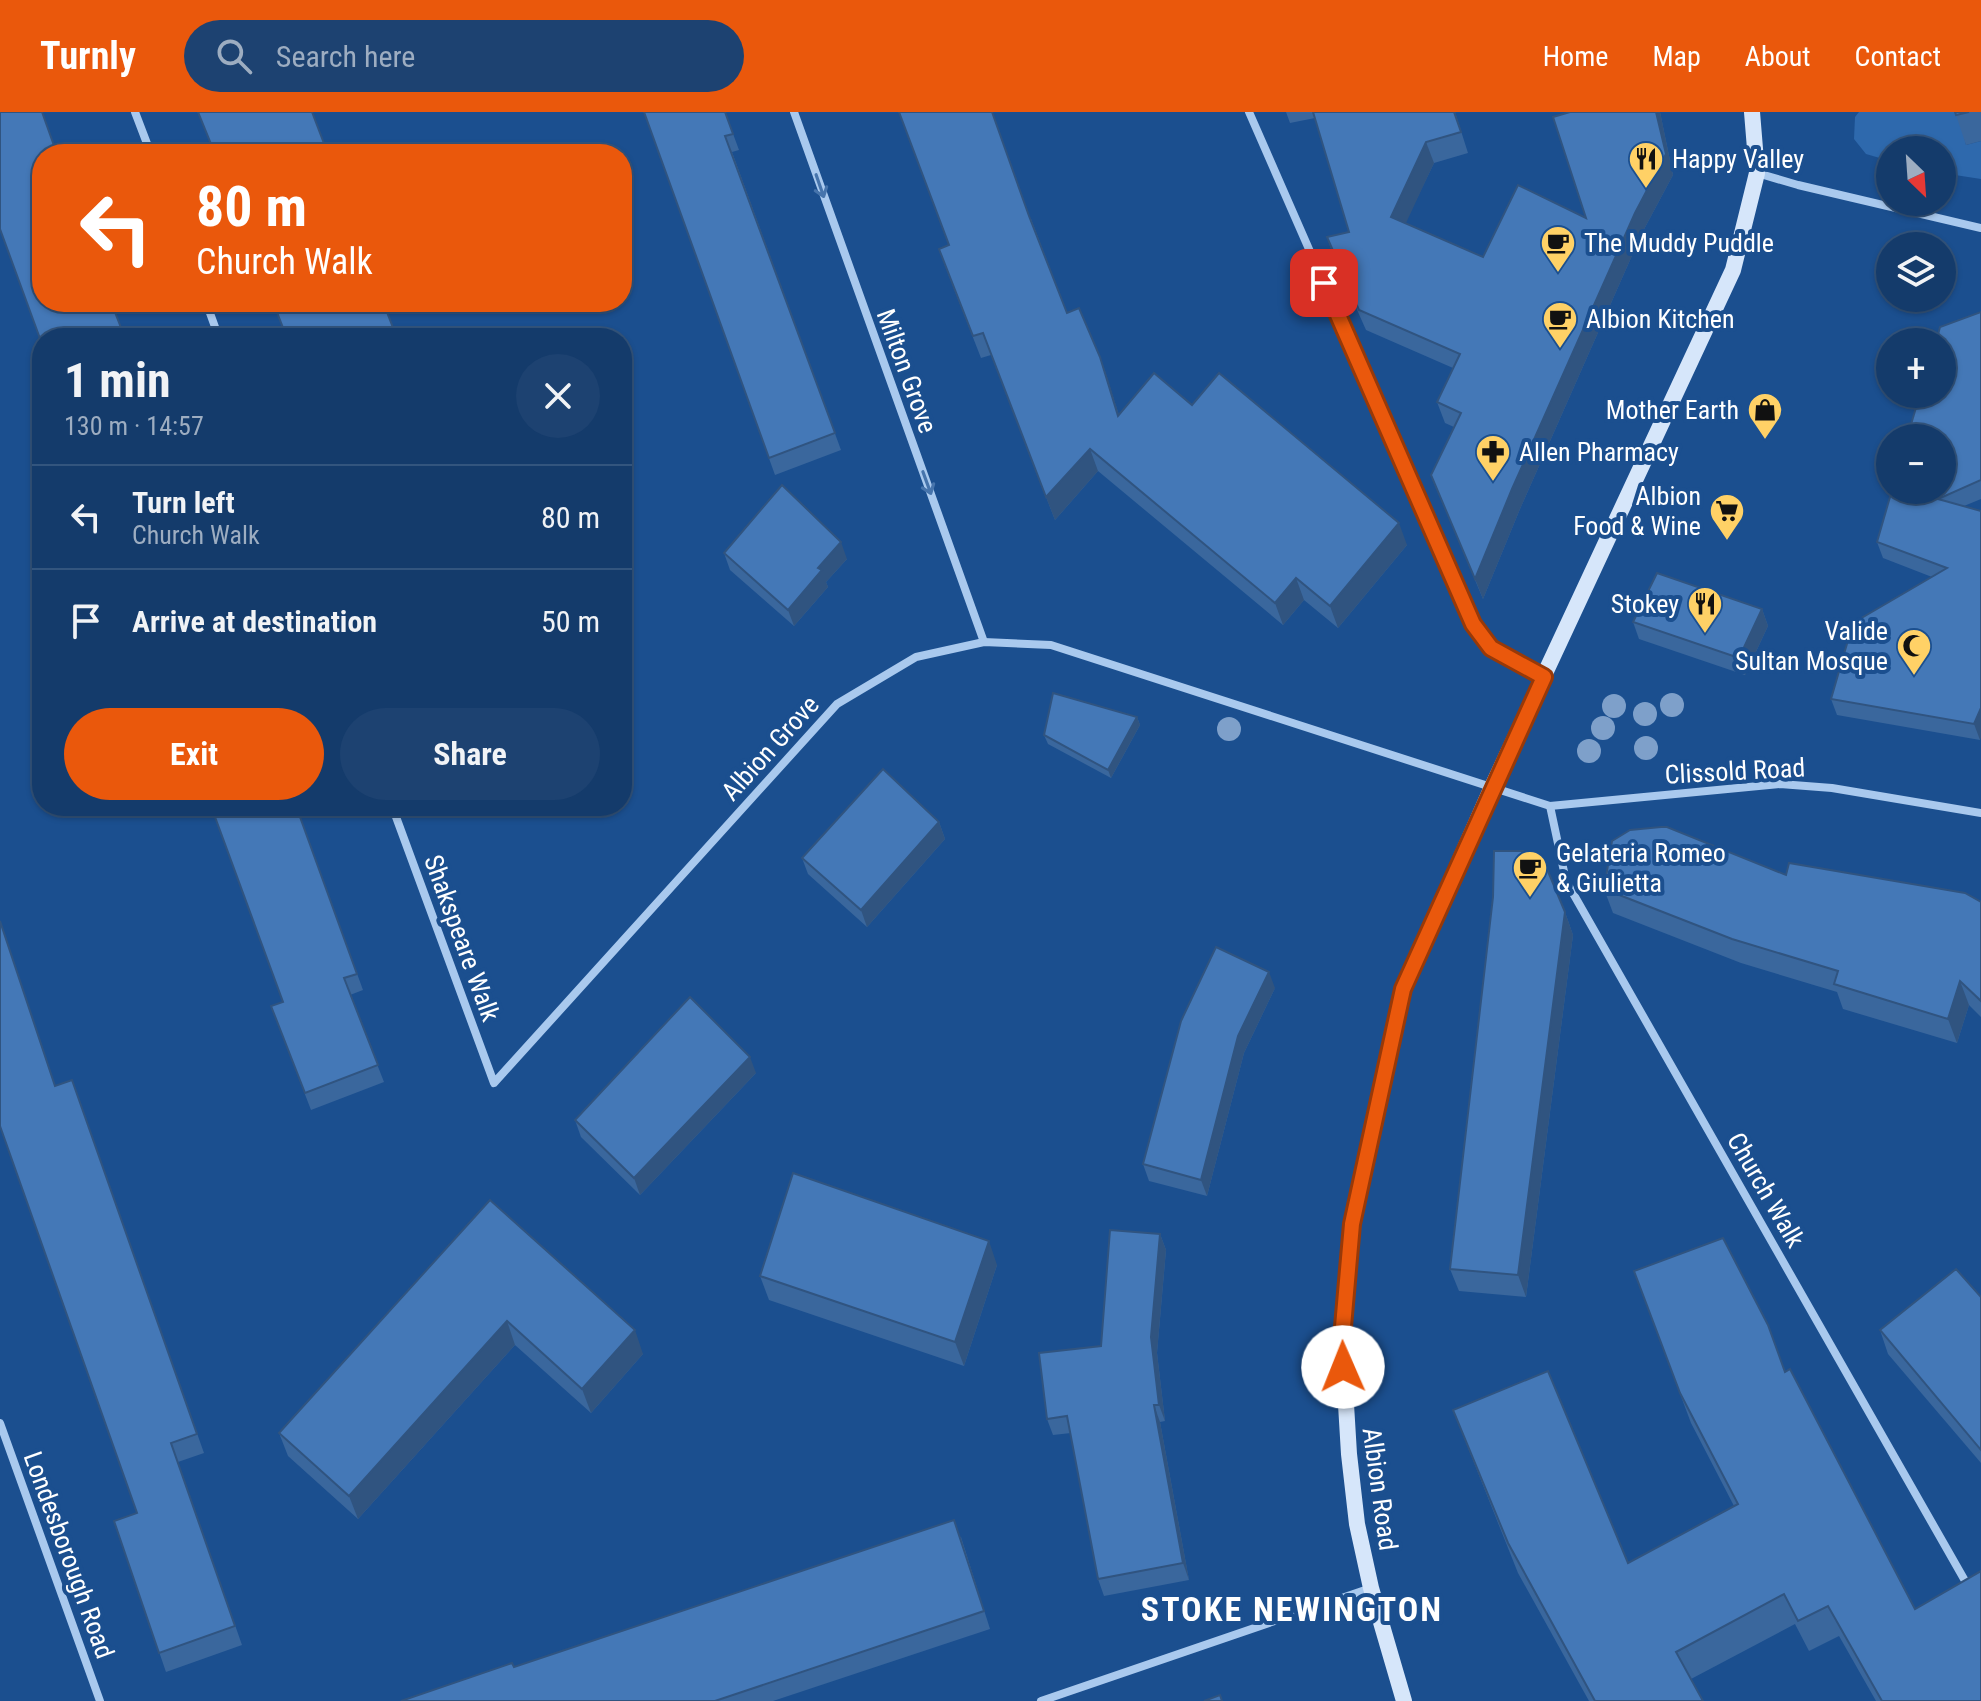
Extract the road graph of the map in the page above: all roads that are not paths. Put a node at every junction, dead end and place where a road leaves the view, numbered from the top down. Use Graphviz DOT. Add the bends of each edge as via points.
graph roads {
  1 [pos="135,112"];
  2 [pos="794,112"];
  3 [pos="1249,112"];
  4 [pos="1752,112"];
  5 [pos="147,144"];
  6 [pos="1757,173"];
  7 [pos="1981,228"];
  8 [pos="984,642"];
  9 [pos="1544,677"];
  10 [pos="1492,787"];
  11 [pos="1550,806"];
  12 [pos="1981,813"];
  13 [pos="396,816"];
  14 [pos="494,1083"];
  15 [pos="0,1423"];
  16 [pos="1968,1586"];
  17 [pos="1371,1588"];
  18 [pos="100,1701"];
  19 [pos="1041,1701"];
  20 [pos="1404,1701"];
  1 -- 5 [label="street"];
  2 -- 8 [label="street, Milton Grove, one-way"];
  3 -- 9 [label="street" via="1473,624 1491,648"];
  4 -- 6 [label="main road, Albion Road"];
  6 -- 7 [label="street"];
  6 -- 9 [label="main road, Albion Road" via="1733,270"];
  8 -- 10 [label="street, Albion Grove" via="1051,645"];
  8 -- 14 [label="street, Albion Grove" via="916,657 837,704"];
  9 -- 10 [label="main road, Albion Road"];
  10 -- 11 [label="street, Clissold Road"];
  10 -- 17 [label="main road, Albion Road" via="1403,989 1352,1224 1342,1338 1354,1496"];
  11 -- 12 [label="street, Clissold Road" via="1780,784"];
  11 -- 16 [label="street, Church Walk" via="1566,881"];
  13 -- 14 [label="street, Shakspeare Walk"];
  15 -- 18 [label="street, Londesborough Road"];
  17 -- 19 [label="street"];
  17 -- 20 [label="main road, Albion Road"];
}
